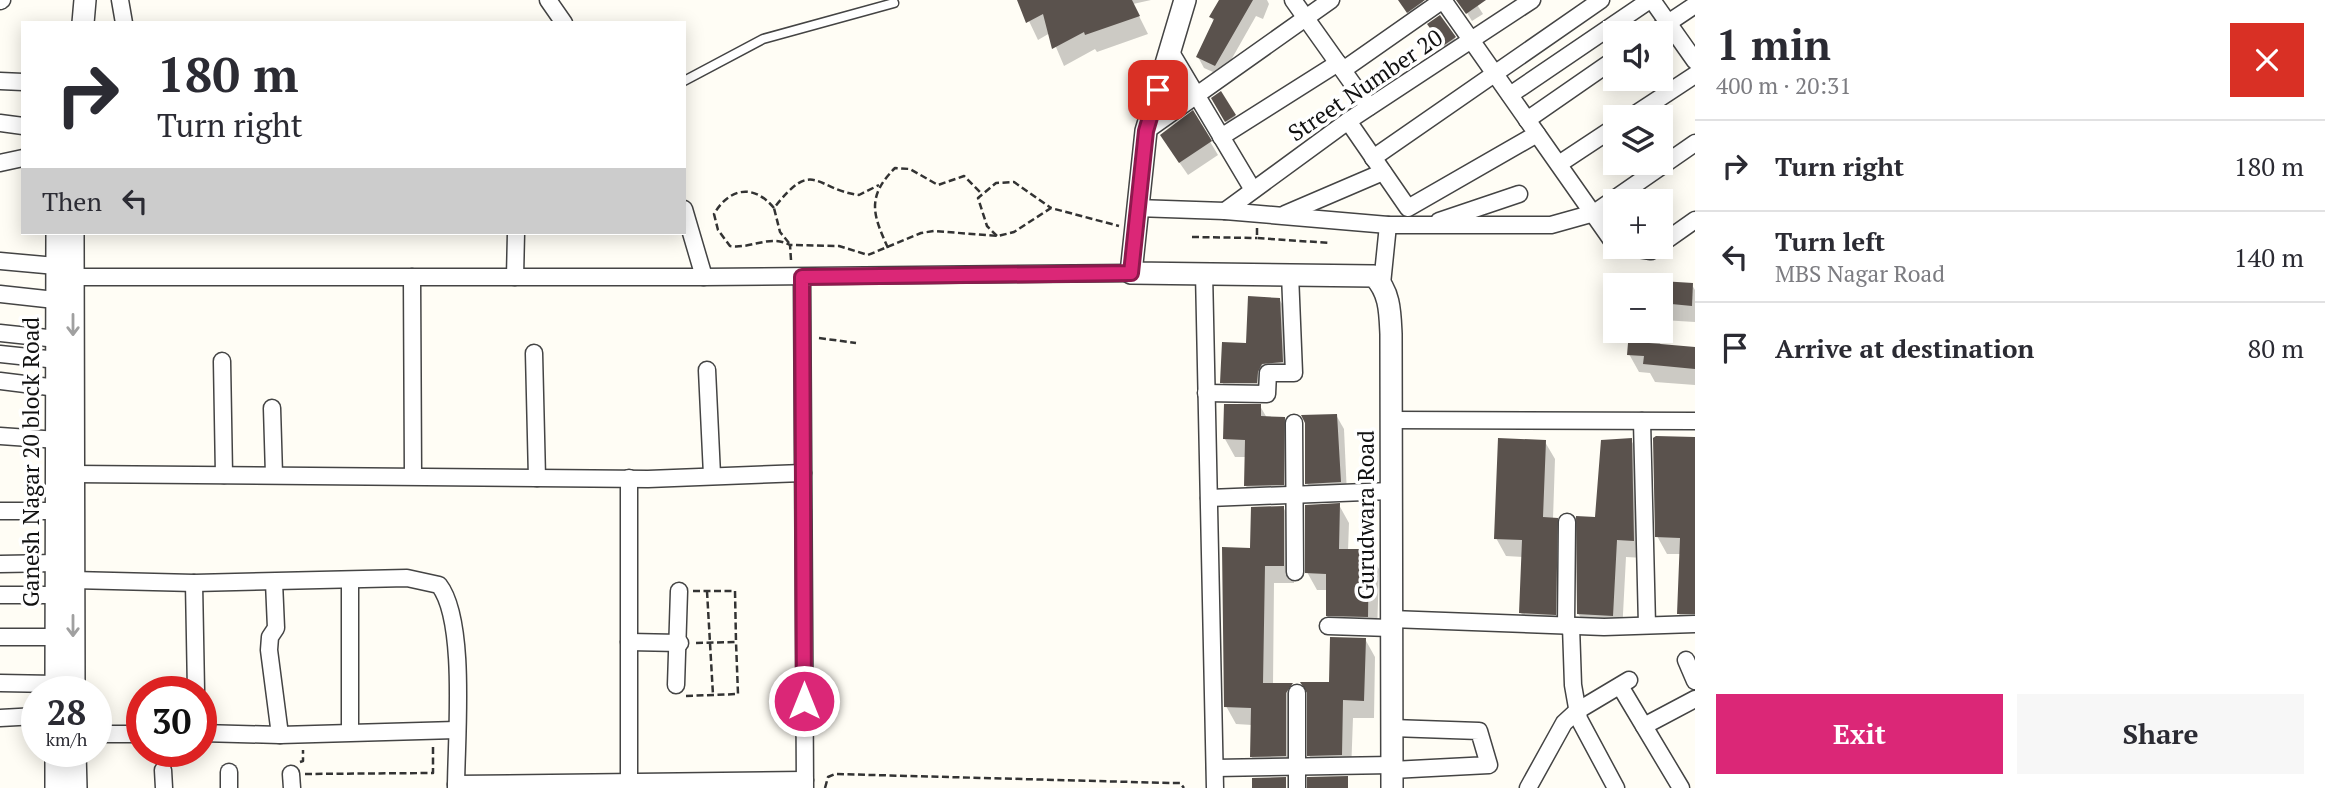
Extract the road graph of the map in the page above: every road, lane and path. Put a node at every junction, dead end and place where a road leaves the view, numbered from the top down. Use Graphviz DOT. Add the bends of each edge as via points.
graph roads {
  1 [pos="71,0"];
  2 [pos="85,0"];
  3 [pos="120,0"];
  4 [pos="548,0"];
  5 [pos="1185,0"];
  6 [pos="1293,0"];
  7 [pos="1331,0"];
  8 [pos="1443,0"];
  9 [pos="1532,0"];
  10 [pos="1601,0"];
  11 [pos="1651,0"];
  12 [pos="894,3"];
  13 [pos="1695,5"];
  14 [pos="1305,16"];
  15 [pos="70,21"];
  16 [pos="83,21"];
  17 [pos="124,21"];
  18 [pos="563,21"];
  19 [pos="1667,21"];
  20 [pos="1671,21"];
  21 [pos="1673,27"];
  22 [pos="1472,41"];
  23 [pos="1690,42"];
  24 [pos="1169,50"];
  25 [pos="1695,61"];
  26 [pos="1341,67"];
  27 [pos="1603,67"];
  28 [pos="1495,75"];
  29 [pos="1695,75"];
  30 [pos="686,80"];
  31 [pos="0,81"];
  32 [pos="21,82"];
  33 [pos="1196,96"];
  34 [pos="1510,96"];
  35 [pos="1649,105"];
  36 [pos="1369,107"];
  37 [pos="1527,120"];
  38 [pos="1348,121"];
  39 [pos="0,123"];
  40 [pos="21,126"];
  41 [pos="1146,131"];
  42 [pos="1537,134"];
  43 [pos="1603,135"];
  44 [pos="1222,137"];
  45 [pos="1695,143"];
  46 [pos="21,158"];
  47 [pos="1373,158"];
  48 [pos="0,163"];
  49 [pos="1559,164"];
  50 [pos="1383,172"];
  51 [pos="882,184"];
  52 [pos="1253,190"];
  53 [pos="982,194"];
  54 [pos="1519,194"];
  55 [pos="774,208"];
  56 [pos="1051,208"];
  57 [pos="1136,208"];
  58 [pos="1225,211"];
  59 [pos="1594,213"];
  60 [pos="1257,214"];
  61 [pos="686,216"];
  62 [pos="1281,216"];
  63 [pos="1695,220"];
  64 [pos="1388,225"];
  65 [pos="1427,225"];
  66 [pos="1603,227"];
  67 [pos="1135,230"];
  68 [pos="57,235"];
  69 [pos="72,235"];
  70 [pos="516,235"];
  71 [pos="1673,235"];
  72 [pos="998,236"];
  73 [pos="1192,237"];
  74 [pos="1256,237"];
  75 [pos="1331,243"];
  76 [pos="790,245"];
  77 [pos="888,248"];
  78 [pos="0,261"];
  79 [pos="1203,272"];
  80 [pos="61,273"];
  81 [pos="1131,273"];
  82 [pos="1290,274"];
  83 [pos="515,276"];
  84 [pos="412,277"];
  85 [pos="704,277"];
  86 [pos="797,277"];
  87 [pos="1382,284"];
  88 [pos="0,294"];
  89 [pos="55,300"];
  90 [pos="0,333"];
  91 [pos="802,336"];
  92 [pos="856,343"];
  93 [pos="57,349"];
  94 [pos="534,353"];
  95 [pos="0,354"];
  96 [pos="222,361"];
  97 [pos="707,370"];
  98 [pos="0,381"];
  99 [pos="57,388"];
  100 [pos="1206,393"];
  101 [pos="272,408"];
  102 [pos="1391,420"];
  103 [pos="1642,421"];
  104 [pos="1695,421"];
  105 [pos="1294,423"];
  106 [pos="0,436"];
  107 [pos="58,440"];
  108 [pos="803,473"];
  109 [pos="73,474"];
  110 [pos="224,475"];
  111 [pos="274,475"];
  112 [pos="712,475"];
  113 [pos="413,476"];
  114 [pos="537,478"];
  115 [pos="629,478"];
  116 [pos="1391,491"];
  117 [pos="1294,495"];
  118 [pos="1209,498"];
  119 [pos="0,511"];
  120 [pos="64,511"];
  121 [pos="1567,522"];
  122 [pos="56,563"];
  123 [pos="0,564"];
  124 [pos="1295,572"];
  125 [pos="73,580"];
  126 [pos="350,581"];
  127 [pos="274,582"];
  128 [pos="194,583"];
  129 [pos="639,586"];
  130 [pos="682,591"];
  131 [pos="707,591"];
  132 [pos="0,594"];
  133 [pos="56,595"];
  134 [pos="1391,624"];
  135 [pos="1695,624"];
  136 [pos="1647,625"];
  137 [pos="1328,626"];
  138 [pos="1569,626"];
  139 [pos="56,637"];
  140 [pos="0,638"];
  141 [pos="634,642"];
  142 [pos="736,642"];
  143 [pos="677,643"];
  144 [pos="712,643"];
  145 [pos="1686,660"];
  146 [pos="60,676"];
  147 [pos="63,676"];
  148 [pos="196,676"];
  149 [pos="1695,681"];
  150 [pos="0,683"];
  151 [pos="21,685"];
  152 [pos="680,691"];
  153 [pos="1297,693"];
  154 [pos="637,695"];
  155 [pos="713,695"];
  156 [pos="1695,699"];
  157 [pos="1577,711"];
  158 [pos="21,717"];
  159 [pos="0,718"];
  160 [pos="1644,726"];
  161 [pos="1392,728"];
  162 [pos="456,730"];
  163 [pos="350,731"];
  164 [pos="217,733"];
  165 [pos="280,735"];
  166 [pos="433,744"];
  167 [pos="303,746"];
  168 [pos="56,767"];
  169 [pos="75,767"];
  170 [pos="1298,767"];
  171 [pos="1215,768"];
  172 [pos="163,770"];
  173 [pos="1392,774"];
  174 [pos="296,779"];
  175 [pos="629,782"];
  176 [pos="805,784"];
  177 [pos="456,786"];
  178 [pos="1614,787"];
  179 [pos="1677,787"];
  180 [pos="56,788"];
  181 [pos="76,788"];
  182 [pos="164,788"];
  183 [pos="825,788"];
  184 [pos="1184,788"];
  185 [pos="1215,788"];
  186 [pos="1297,788"];
  187 [pos="1528,788"];
  1 -- 15 [label="street"];
  2 -- 16 [label="street"];
  3 -- 17 [label="street"];
  4 -- 18 [label="street"];
  5 -- 24 [label="street"];
  6 -- 14 [label="street"];
  7 -- 14 [label="street"];
  8 -- 22 [label="street"];
  8 -- 26 [label="street"];
  9 -- 22 [label="street, Street Number 20"];
  10 -- 28 [label="street"];
  11 -- 19 [label="street"];
  11 -- 34 [label="street"];
  12 -- 30 [label="lane" via="763,39"];
  13 -- 20 [label="street"];
  14 -- 26 [label="street"];
  14 -- 33 [label="street"];
  21 -- 23 [label="street"];
  22 -- 28 [label="street"];
  22 -- 36 [label="street, Street Number 20"];
  23 -- 25 [label="street"];
  24 -- 33 [label="street"];
  24 -- 41 [label="street"];
  26 -- 36 [label="street"];
  26 -- 44 [label="street"];
  27 -- 37 [label="street"];
  28 -- 34 [label="street"];
  28 -- 47 [label="street"];
  29 -- 35 [label="street"];
  31 -- 32 [label="street"];
  33 -- 41 [label="street"];
  33 -- 44 [label="street"];
  34 -- 37 [label="street"];
  36 -- 38 [label="street, Street Number 20"];
  37 -- 42 [label="street"];
  38 -- 47 [label="street"];
  38 -- 52 [label="street, Street Number 20"];
  39 -- 40 [label="street"];
  41 -- 57 [label="street"];
  42 -- 49 [label="street"];
  42 -- 50 [label="street" via="1408,208"];
  43 -- 49 [label="street"];
  44 -- 52 [label="street"];
  45 -- 59 [label="street"];
  46 -- 48 [label="street"];
  47 -- 50 [label="street"];
  49 -- 59 [label="street"];
  50 -- 62 [label="street"];
  51 -- 53 [label="path" via="903,167 938,186 964,176"];
  51 -- 55 [label="path" via="859,195 818,179 804,180 791,187"];
  51 -- 77 [label="path" via="873,210"];
  52 -- 58 [label="street, Street Number 20"];
  53 -- 56 [label="path" via="996,184 1014,182"];
  53 -- 72 [label="path" via="980,210"];
  54 -- 65 [label="street"];
  55 -- 76 [label="path" via="780,232"];
  55 -- 76 [label="path" via="757,193 739,190 714,214 718,230 730,246 745,248 781,239"];
  56 -- 67 [label="path"];
  56 -- 72 [label="path" via="1014,232"];
  57 -- 58 [label="street"];
  57 -- 67 [label="street"];
  58 -- 60 [label="street"];
  59 -- 65 [label="street" via="1551,225"];
  59 -- 66 [label="street"];
  60 -- 62 [label="street"];
  60 -- 74 [label="path"];
  61 -- 85 [label="street"];
  62 -- 64 [label="street"];
  63 -- 71 [label="street"];
  64 -- 65 [label="street"];
  64 -- 87 [label="street"];
  67 -- 81 [label="street"];
  68 -- 80 [label="street, Ganesh Nagar 20 block Road"];
  69 -- 80 [label="street, Ganesh Nagar 20 block Road"];
  70 -- 83 [label="street"];
  72 -- 77 [label="path" via="934,231"];
  73 -- 74 [label="path"];
  74 -- 75 [label="path"];
  76 -- 77 [label="path" via="839,246 868,255"];
  76 -- 86 [label="path"];
  78 -- 80 [label="street"];
  79 -- 81 [label="street"];
  79 -- 82 [label="street"];
  79 -- 100 [label="street"];
  80 -- 84 [label="street"];
  80 -- 89 [label="street, Ganesh Nagar 20 block Road"];
  80 -- 109 [label="street, Ganesh Nagar 20 block Road, one-way"];
  81 -- 86 [label="street"];
  82 -- 87 [label="street" via="1374,276"];
  82 -- 100 [label="street" via="1294,373 1268,373 1267,394"];
  83 -- 84 [label="street"];
  83 -- 85 [label="street"];
  84 -- 113 [label="street"];
  85 -- 86 [label="street"];
  86 -- 91 [label="street"];
  87 -- 102 [label="street" via="1390,309"];
  88 -- 89 [label="street"];
  89 -- 93 [label="street, Ganesh Nagar 20 block Road"];
  90 -- 93 [label="street"];
  91 -- 92 [label="path"];
  91 -- 108 [label="street"];
  93 -- 95 [label="street"];
  93 -- 99 [label="street, Ganesh Nagar 20 block Road"];
  94 -- 114 [label="street"];
  96 -- 110 [label="street"];
  97 -- 112 [label="street"];
  98 -- 99 [label="street"];
  99 -- 107 [label="street, Ganesh Nagar 20 block Road"];
  100 -- 118 [label="street"];
  101 -- 111 [label="street"];
  102 -- 103 [label="street, Gurudwara Road"];
  102 -- 116 [label="street, Gurudwara Road"];
  103 -- 104 [label="street, Gurudwara Road"];
  103 -- 136 [label="street"];
  105 -- 117 [label="street"];
  106 -- 107 [label="street"];
  107 -- 120 [label="street, Ganesh Nagar 20 block Road"];
  108 -- 112 [label="street"];
  108 -- 176 [label="street"];
  109 -- 110 [label="street"];
  109 -- 120 [label="street, Ganesh Nagar 20 block Road"];
  110 -- 111 [label="street"];
  111 -- 113 [label="street"];
  112 -- 115 [label="street"];
  113 -- 114 [label="street"];
  114 -- 115 [label="street"];
  115 -- 141 [label="street"];
  116 -- 117 [label="street"];
  116 -- 134 [label="street, Gurudwara Road"];
  117 -- 118 [label="street"];
  117 -- 124 [label="street"];
  118 -- 171 [label="street"];
  119 -- 120 [label="street"];
  120 -- 122 [label="street, Ganesh Nagar 20 block Road"];
  120 -- 125 [label="street, Ganesh Nagar 20 block Road"];
  121 -- 138 [label="street"];
  122 -- 123 [label="street"];
  122 -- 133 [label="street, Ganesh Nagar 20 block Road"];
  125 -- 128 [label="street"];
  125 -- 147 [label="street, Ganesh Nagar 20 block Road, one-way"];
  126 -- 127 [label="street"];
  126 -- 162 [label="street" via="407,578 439,585 448,596 456,625"];
  126 -- 163 [label="street"];
  127 -- 128 [label="street"];
  127 -- 165 [label="street" via="276,628 268,650"];
  128 -- 148 [label="street"];
  129 -- 141 [label="street"];
  130 -- 131 [label="path"];
  130 -- 143 [label="street"];
  131 -- 142 [label="path" via="736,591"];
  131 -- 144 [label="path"];
  132 -- 133 [label="street"];
  133 -- 139 [label="street, Ganesh Nagar 20 block Road"];
  134 -- 137 [label="street"];
  134 -- 138 [label="street"];
  134 -- 161 [label="street, Gurudwara Road"];
  135 -- 136 [label="street"];
  136 -- 138 [label="street"];
  138 -- 157 [label="street"];
  139 -- 140 [label="street"];
  139 -- 146 [label="street, Ganesh Nagar 20 block Road"];
  141 -- 143 [label="street"];
  141 -- 154 [label="street"];
  141 -- 175 [label="street"];
  142 -- 144 [label="path"];
  142 -- 155 [label="path" via="738,694"];
  143 -- 144 [label="path"];
  143 -- 152 [label="street"];
  144 -- 155 [label="path"];
  145 -- 149 [label="street"];
  150 -- 151 [label="street"];
  152 -- 155 [label="path"];
  153 -- 170 [label="street"];
  156 -- 160 [label="street"];
  157 -- 160 [label="street" via="1624,683"];
  157 -- 178 [label="street"];
  157 -- 187 [label="street" via="1564,723"];
  158 -- 159 [label="street"];
  160 -- 179 [label="street"];
  161 -- 173 [label="street, Gurudwara Road"];
  161 -- 173 [label="street" via="1479,731 1489,765"];
  162 -- 163 [label="street"];
  162 -- 177 [label="street"];
  163 -- 165 [label="street"];
  164 -- 165 [label="street"];
  166 -- 174 [label="path" via="433,773"];
  167 -- 174 [label="path" via="303,761 291,762"];
  168 -- 180 [label="street"];
  169 -- 181 [label="street"];
  170 -- 171 [label="street"];
  170 -- 173 [label="street"];
  170 -- 186 [label="street"];
  171 -- 185 [label="street"];
  172 -- 182 [label="street"];
  175 -- 176 [label="street"];
  175 -- 177 [label="street"];
  183 -- 184 [label="path" via="828,777 835,774 1180,783"];
}
